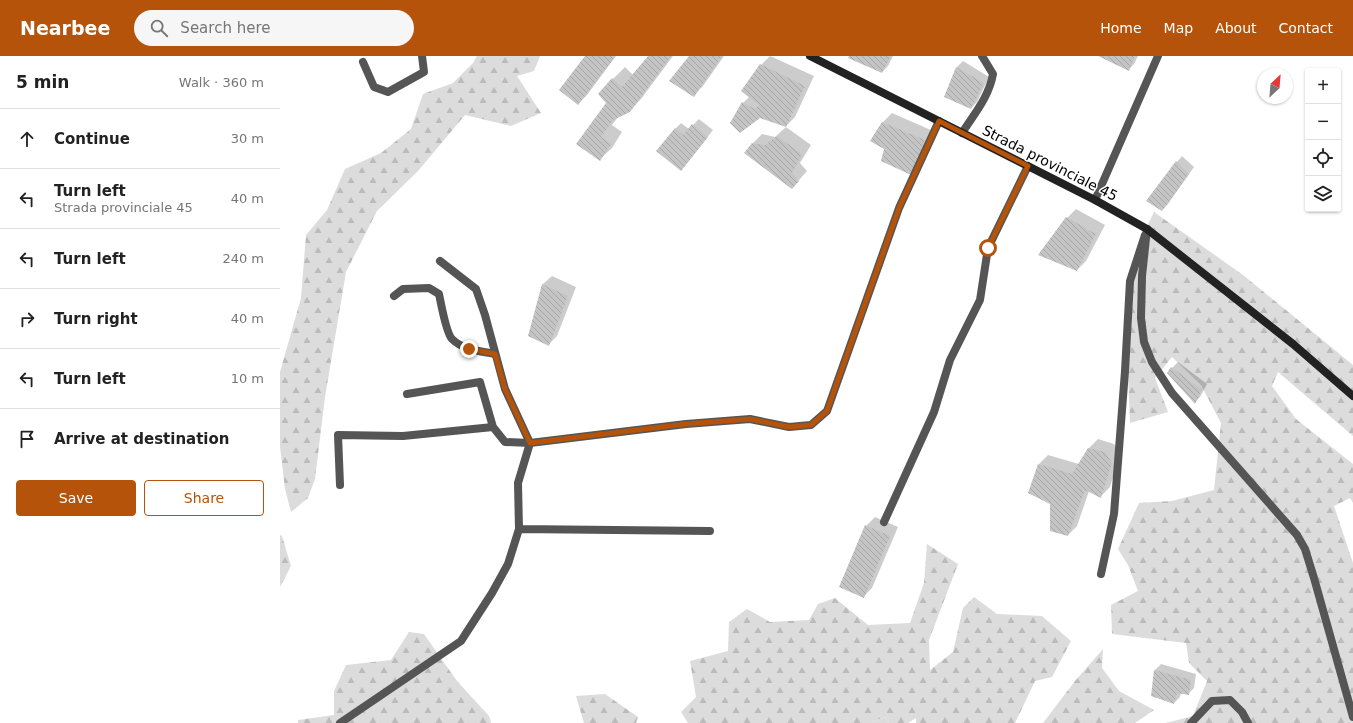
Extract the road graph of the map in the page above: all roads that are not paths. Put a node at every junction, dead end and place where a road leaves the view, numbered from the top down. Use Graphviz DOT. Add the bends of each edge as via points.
graph roads {
  1 [pos="422,56"];
  2 [pos="810,56"];
  3 [pos="982,56"];
  4 [pos="1158,56"];
  5 [pos="363,62"];
  6 [pos="939,121"];
  7 [pos="962,133"];
  8 [pos="1028,166"];
  9 [pos="1095,200"];
  10 [pos="1147,228"];
  11 [pos="440,261"];
  12 [pos="394,296"];
  13 [pos="495,354"];
  14 [pos="407,394"];
  15 [pos="1353,396"];
  16 [pos="493,427"];
  17 [pos="530,443"];
  18 [pos="340,485"];
  19 [pos="884,522"];
  20 [pos="519,529"];
  21 [pos="710,531"];
  22 [pos="1101,574"];
  23 [pos="1353,717"];
  24 [pos="340,723"];
  25 [pos="1191,723"];
  26 [pos="1248,723"];
  1 -- 5 [label="street" via="424,72 388,92 374,88"];
  2 -- 6 [label="main road, Strada provinciale 45"];
  3 -- 7 [label="street" via="993,74 990,86"];
  4 -- 9 [label="street"];
  6 -- 7 [label="main road, Strada provinciale 45"];
  6 -- 17 [label="street" via="899,208 827,411 811,425 789,427 750,419"];
  7 -- 8 [label="main road, Strada provinciale 45"];
  8 -- 9 [label="main road, Strada provinciale 45"];
  8 -- 19 [label="street" via="988,248 980,300 950,360 934,412"];
  9 -- 10 [label="main road, Strada provinciale 45"];
  10 -- 15 [label="main road, Strada provinciale 45" via="1293,344"];
  10 -- 22 [label="street" via="1130,282 1114,514"];
  10 -- 23 [label="street" via="1141,318 1144,342 1152,362 1172,394 1297,535 1305,549"];
  11 -- 13 [label="street" via="476,289"];
  12 -- 13 [label="street" via="403,289 429,288 439,294 451,338 469,349"];
  13 -- 17 [label="street" via="505,389"];
  14 -- 16 [label="street" via="480,382"];
  16 -- 17 [label="street" via="505,442"];
  16 -- 18 [label="street" via="403,436 338,435"];
  17 -- 20 [label="street" via="518,483"];
  20 -- 21 [label="street"];
  20 -- 24 [label="street" via="508,564 461,641"];
  25 -- 26 [label="street" via="1212,701 1230,700 1242,712"];
}
